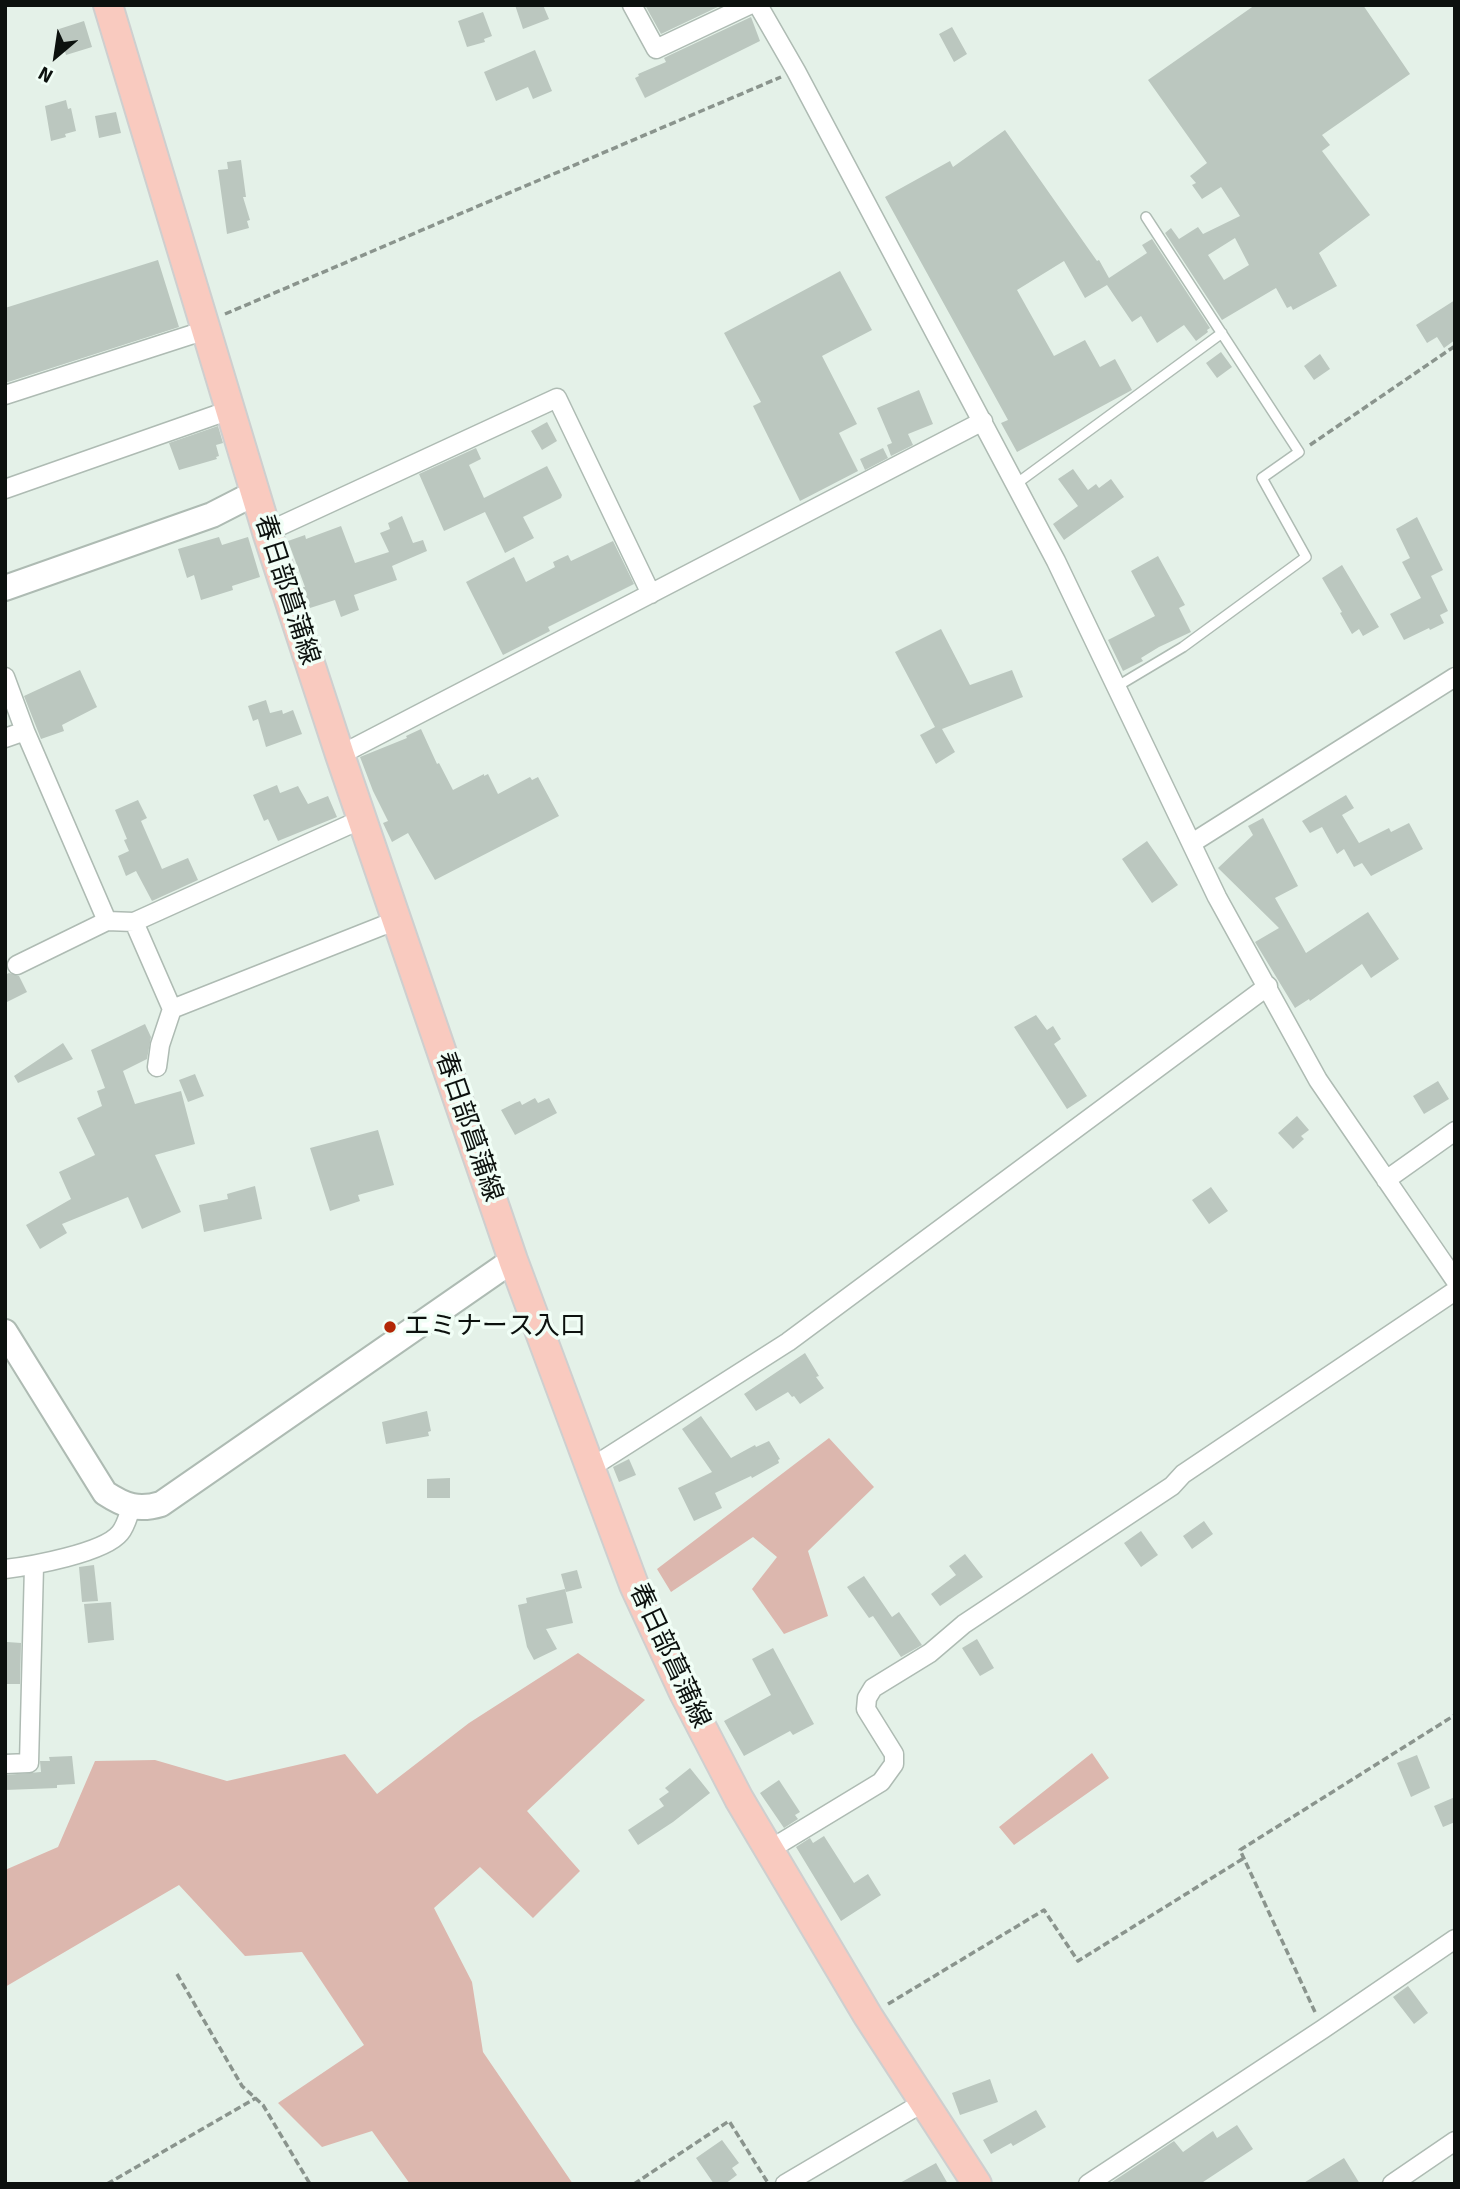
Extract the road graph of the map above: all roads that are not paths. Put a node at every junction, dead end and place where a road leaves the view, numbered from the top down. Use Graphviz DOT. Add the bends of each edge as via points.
graph roads {
  1 [pos="108,5"];
  2 [pos="632,5"];
  3 [pos="758,6"];
  4 [pos="1146,217"];
  5 [pos="206,330"];
  6 [pos="1222,333"];
  7 [pos="5,395"];
  8 [pos="230,411"];
  9 [pos="983,421"];
  10 [pos="1016,484"];
  11 [pos="5,489"];
  12 [pos="255,492"];
  13 [pos="267,532"];
  14 [pos="5,588"];
  15 [pos="651,594"];
  16 [pos="5,677"];
  17 [pos="1455,677"];
  18 [pos="1116,687"];
  19 [pos="25,731"];
  20 [pos="5,738"];
  21 [pos="340,755"];
  22 [pos="362,819"];
  23 [pos="1192,843"];
  24 [pos="107,920"];
  25 [pos="397,920"];
  26 [pos="134,922"];
  27 [pos="17,965"];
  28 [pos="1268,986"];
  29 [pos="172,1009"];
  30 [pos="157,1068"];
  31 [pos="1455,1130"];
  32 [pos="1386,1180"];
  33 [pos="513,1260"];
  34 [pos="1455,1280"];
  35 [pos="1455,1291"];
  36 [pos="5,1332"];
  37 [pos="592,1467"];
  38 [pos="131,1507"];
  39 [pos="34,1566"];
  40 [pos="5,1569"];
  41 [pos="5,1764"];
  42 [pos="769,1850"];
  43 [pos="1455,1939"];
  44 [pos="924,2102"];
  45 [pos="1455,2141"];
  46 [pos="785,2184"];
  47 [pos="976,2184"];
  48 [pos="1088,2184"];
  49 [pos="1392,2184"];
  1 -- 5 [label="main road, 春日部菖蒲線"];
  2 -- 3 [label="street" via="656,49"];
  3 -- 9 [label="street"];
  4 -- 6 [label="lane"];
  5 -- 7 [label="street"];
  5 -- 8 [label="main road, 春日部菖蒲線"];
  6 -- 10 [label="lane"];
  6 -- 18 [label="lane" via="1299,452 1262,478 1306,557 1183,647"];
  8 -- 11 [label="street"];
  8 -- 12 [label="main road, 春日部菖蒲線"];
  9 -- 10 [label="street"];
  9 -- 15 [label="street"];
  10 -- 18 [label="street"];
  12 -- 13 [label="main road, 春日部菖蒲線"];
  12 -- 14 [label="street" via="212,515"];
  13 -- 15 [label="street" via="557,398"];
  13 -- 21 [label="main road, 春日部菖蒲線"];
  15 -- 21 [label="street"];
  16 -- 19 [label="street"];
  17 -- 23 [label="street"];
  18 -- 23 [label="street"];
  19 -- 20 [label="street"];
  19 -- 24 [label="street"];
  21 -- 22 [label="main road, 春日部菖蒲線"];
  22 -- 25 [label="main road, 春日部菖蒲線"];
  22 -- 26 [label="street"];
  23 -- 28 [label="street"];
  24 -- 26 [label="street"];
  24 -- 27 [label="street"];
  25 -- 29 [label="street"];
  25 -- 33 [label="main road, 春日部菖蒲線"];
  26 -- 29 [label="street"];
  28 -- 32 [label="street" via="1318,1080"];
  28 -- 37 [label="street" via="788,1342"];
  29 -- 30 [label="street"];
  31 -- 32 [label="street"];
  32 -- 34 [label="street"];
  33 -- 37 [label="main road, 春日部菖蒲線"];
  33 -- 38 [label="street" via="161,1504"];
  35 -- 42 [label="street" via="873,1688 866,1709 894,1754 888,1774"];
  36 -- 38 [label="street" via="94,1478 105,1493"];
  37 -- 42 [label="main road, 春日部菖蒲線" via="634,1586"];
  38 -- 39 [label="street" via="120,1534 105,1544"];
  39 -- 40 [label="street"];
  39 -- 41 [label="street" via="29,1763"];
  42 -- 44 [label="main road, 春日部菖蒲線"];
  43 -- 48 [label="street"];
  44 -- 46 [label="street"];
  44 -- 47 [label="main road, 春日部菖蒲線"];
  45 -- 49 [label="street"];
}
